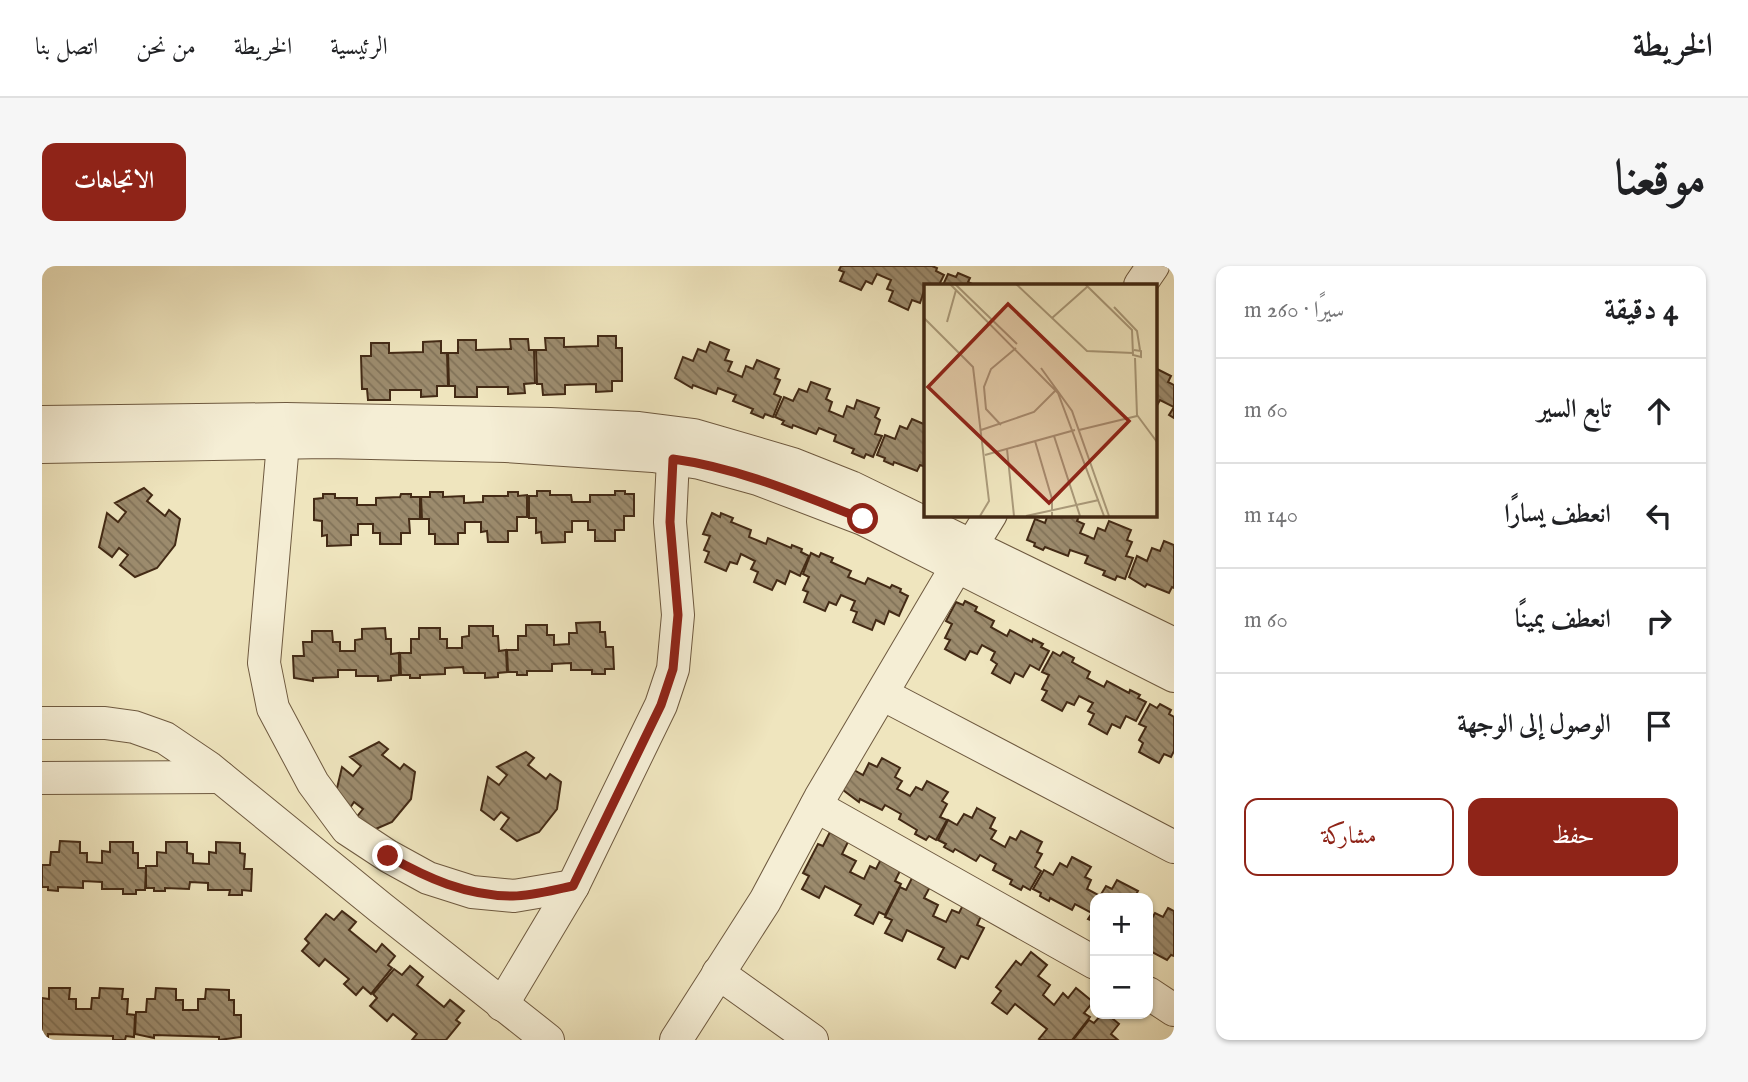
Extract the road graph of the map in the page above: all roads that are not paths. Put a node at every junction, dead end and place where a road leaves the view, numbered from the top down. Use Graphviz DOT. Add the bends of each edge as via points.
graph roads {
  1 [pos="1153,266"];
  2 [pos="1141,284"];
  3 [pos="42,422"];
  4 [pos="283,443"];
  5 [pos="42,447"];
  6 [pos="673,459"];
  7 [pos="990,516"];
  8 [pos="965,555"];
  9 [pos="1174,644"];
  10 [pos="1174,676"];
  11 [pos="882,694"];
  12 [pos="42,723"];
  13 [pos="220,777"];
  14 [pos="42,778"];
  15 [pos="816,806"];
  16 [pos="1174,847"];
  17 [pos="573,886"];
  18 [pos="1090,960"];
  19 [pos="718,973"];
  20 [pos="1153,996"];
  21 [pos="502,1005"];
  22 [pos="1174,1010"];
  23 [pos="548,1040"];
  24 [pos="676,1040"];
  25 [pos="812,1040"];
  1 -- 2 [label="street"];
  3 -- 8 [label="street" via="286,419 550,424 694,435 793,464 851,487"];
  4 -- 5 [label="street"];
  4 -- 6 [label="street" via="506,446"];
  4 -- 17 [label="street" via="264,663 272,708 313,783 347,829 428,878 472,892 514,896"];
  6 -- 8 [label="street" via="770,484"];
  6 -- 17 [label="street" via="670,522 678,615 673,669 661,705"];
  7 -- 8 [label="street"];
  8 -- 9 [label="street"];
  8 -- 10 [label="street"];
  8 -- 11 [label="street"];
  11 -- 15 [label="street"];
  11 -- 16 [label="street"];
  12 -- 13 [label="street" via="134,727 165,738"];
  13 -- 14 [label="street"];
  13 -- 21 [label="street"];
  15 -- 18 [label="street"];
  15 -- 19 [label="street" via="765,901"];
  17 -- 21 [label="street"];
  19 -- 24 [label="street"];
  19 -- 25 [label="street"];
  20 -- 22 [label="street"];
  21 -- 23 [label="street"];
}
